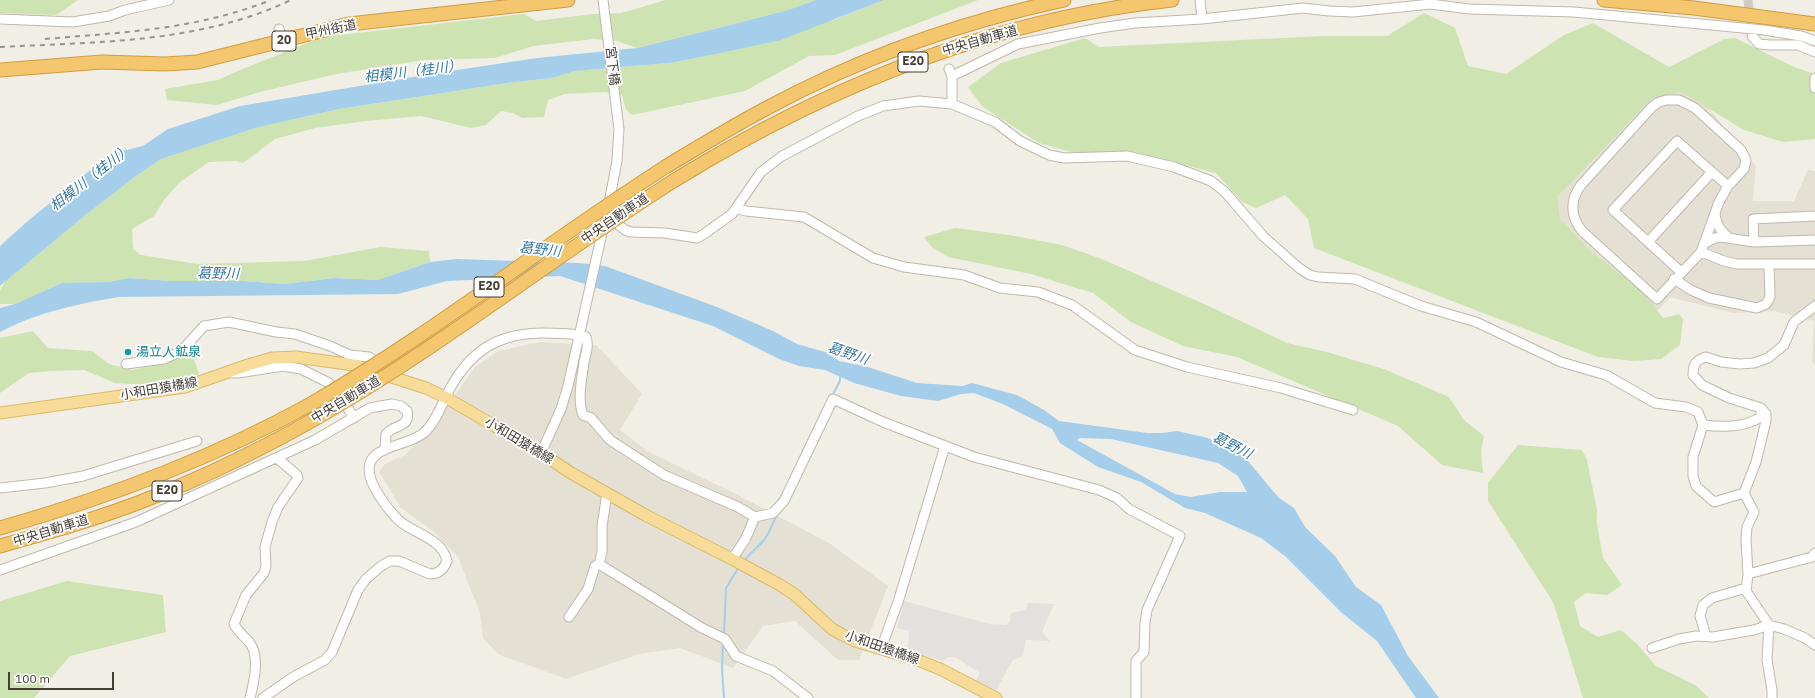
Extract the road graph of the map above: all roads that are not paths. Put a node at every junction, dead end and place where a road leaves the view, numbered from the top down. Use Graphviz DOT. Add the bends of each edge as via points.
graph roads {
  1 [pos="169,0"];
  2 [pos="568,0"];
  3 [pos="603,0"];
  4 [pos="1064,0"];
  5 [pos="1172,0"];
  6 [pos="1200,0"];
  7 [pos="1604,0"];
  8 [pos="1202,16"];
  9 [pos="0,19"];
  10 [pos="1815,24"];
  11 [pos="1752,36"];
  12 [pos="1799,40"];
  13 [pos="1815,41"];
  14 [pos="1815,52"];
  15 [pos="0,70"];
  16 [pos="1815,78"];
  17 [pos="1815,88"];
  18 [pos="952,104"];
  19 [pos="1712,172"];
  20 [pos="1728,186"];
  21 [pos="737,209"];
  22 [pos="606,215"];
  23 [pos="1815,216"];
  24 [pos="1714,229"];
  25 [pos="1815,240"];
  26 [pos="1648,242"];
  27 [pos="1754,242"];
  28 [pos="1701,252"];
  29 [pos="1815,264"];
  30 [pos="1769,265"];
  31 [pos="1678,275"];
  32 [pos="1815,306"];
  33 [pos="580,335"];
  34 [pos="126,364"];
  35 [pos="226,372"];
  36 [pos="402,380"];
  37 [pos="445,397"];
  38 [pos="1761,408"];
  39 [pos="1353,410"];
  40 [pos="0,413"];
  41 [pos="354,418"];
  42 [pos="1703,425"];
  43 [pos="198,441"];
  44 [pos="946,446"];
  45 [pos="386,449"];
  46 [pos="541,453"];
  47 [pos="277,458"];
  48 [pos="0,488"];
  49 [pos="608,493"];
  50 [pos="1744,493"];
  51 [pos="755,517"];
  52 [pos="0,528"];
  53 [pos="0,546"];
  54 [pos="1815,553"];
  55 [pos="732,559"];
  56 [pos="599,564"];
  57 [pos="0,570"];
  58 [pos="1748,574"];
  59 [pos="1746,588"];
  60 [pos="569,617"];
  61 [pos="1769,625"];
  62 [pos="1706,636"];
  63 [pos="1815,645"];
  64 [pos="1652,648"];
  65 [pos="881,649"];
  66 [pos="250,698"];
  67 [pos="263,698"];
  68 [pos="808,698"];
  69 [pos="996,698"];
  70 [pos="1136,698"];
  71 [pos="1772,698"];
  1 -- 9 [label="street" via="109,16 73,22"];
  2 -- 15 [label="highway, 甲州街道 / 20" via="349,24 281,35 197,62 102,62"];
  3 -- 22 [label="street, 宮下橋" via="618,117 617,161"];
  4 -- 52 [label="highway, 中央自動車道 / E20, bridge" via="965,25 847,70 767,108 668,166 576,225 396,352 309,405 245,438 168,472 69,508"];
  5 -- 53 [label="highway, 中央自動車道 / E20, bridge" via="1047,22 970,43 900,66 854,85 771,124 675,180 586,238 402,366 274,442 148,499"];
  6 -- 8 [label="street"];
  7 -- 10 [label="highway" via="1694,8"];
  8 -- 12 [label="street" via="1303,8 1353,12 1431,4 1469,9 1659,18 1764,30"];
  8 -- 18 [label="street" via="1107,27 1018,44 951,73"];
  11 -- 12 [label="street" via="1759,44 1770,46"];
  12 -- 13 [label="street"];
  12 -- 14 [label="street"];
  16 -- 17 [label="street"];
  18 -- 21 [label="street" via="918,101 897,103 858,116 774,160 754,182"];
  18 -- 42 [label="street" via="995,122 1020,141 1049,156 1127,156 1211,181 1225,192 1263,236 1310,275 1355,279 1421,306 1476,322 1561,362 1606,375 1655,403 1686,407 1698,412"];
  19 -- 20 [label="street"];
  19 -- 26 [label="street"];
  19 -- 26 [label="street" via="1677,140 1613,210"];
  20 -- 24 [label="street" via="1715,214"];
  20 -- 31 [label="street" via="1744,169 1744,154 1694,108 1675,99 1650,108 1576,191 1572,209 1577,225 1657,299"];
  21 -- 22 [label="street" via="697,238 665,233 631,232"];
  21 -- 39 [label="street" via="804,217 873,258 904,267 964,275 1000,288 1038,292 1072,305 1135,350 1187,367 1281,388"];
  22 -- 33 [label="street, 宮下橋"];
  23 -- 27 [label="street" via="1753,219"];
  24 -- 27 [label="street" via="1728,238"];
  24 -- 28 [label="street"];
  25 -- 27 [label="street"];
  26 -- 31 [label="street"];
  28 -- 30 [label="street" via="1737,264"];
  28 -- 31 [label="street"];
  29 -- 30 [label="street"];
  30 -- 31 [label="street" via="1770,297 1766,304 1757,308 1709,298 1691,290"];
  32 -- 38 [label="street" via="1794,322 1784,344 1768,358 1740,364 1706,357 1698,360 1693,368 1693,375 1702,385 1729,398"];
  33 -- 37 [label="street" via="533,332 496,342 469,362"];
  33 -- 46 [label="street, 宮下橋" via="561,409"];
  33 -- 51 [label="street" via="586,337 588,344 580,407 583,415 591,418 610,440 664,476 738,507"];
  34 -- 36 [label="street" via="164,359 185,347 204,326 229,322 295,334 350,355 369,357"];
  35 -- 36 [label="main road, 小和田猿橋線" via="272,358 284,357 341,362"];
  35 -- 40 [label="main road, 小和田猿橋線" via="185,387"];
  35 -- 41 [label="street" via="238,374 283,366 301,369 329,383"];
  36 -- 37 [label="main road, 小和田猿橋線"];
  37 -- 45 [label="street" via="425,432 406,443"];
  37 -- 46 [label="main road, 小和田猿橋線"];
  38 -- 42 [label="street" via="1761,416 1744,424"];
  38 -- 50 [label="street" via="1766,414 1766,420 1756,462"];
  41 -- 45 [label="street" via="370,408 384,404 397,404 406,409 407,421 389,431 385,438"];
  41 -- 47 [label="street"];
  42 -- 50 [label="street" via="1693,457 1696,486 1714,502"];
  43 -- 48 [label="street" via="83,476"];
  44 -- 51 [label="street" via="833,399 784,501 773,513"];
  44 -- 65 [label="street"];
  44 -- 70 [label="street" via="974,457 1099,490 1117,498 1128,509 1180,536 1147,610 1144,652 1136,661"];
  45 -- 67 [label="street" via="371,458 371,479 398,519 441,548 446,555 446,564 439,572 430,574 399,561 390,561 381,566 358,590 332,652 325,660"];
  46 -- 49 [label="main road, 小和田猿橋線" via="571,474"];
  47 -- 57 [label="street" via="121,528"];
  47 -- 66 [label="street" via="298,478 278,507 272,522 265,547 264,573 246,595 234,624 255,654"];
  49 -- 55 [label="main road, 小和田猿橋線"];
  49 -- 56 [label="street"];
  50 -- 58 [label="street" via="1754,512 1747,527"];
  51 -- 55 [label="street" via="746,540"];
  54 -- 58 [label="street" via="1812,557"];
  55 -- 65 [label="main road, 小和田猿橋線" via="794,594 832,629 855,641"];
  56 -- 60 [label="street" via="595,566 588,589"];
  56 -- 68 [label="street" via="721,638 736,656 773,671"];
  58 -- 59 [label="street"];
  59 -- 61 [label="street"];
  59 -- 62 [label="street" via="1712,598 1703,605 1700,616"];
  61 -- 62 [label="street" via="1714,637"];
  61 -- 63 [label="street" via="1784,629"];
  61 -- 71 [label="street" via="1767,660"];
  62 -- 64 [label="street" via="1678,639"];
  65 -- 69 [label="main road, 小和田猿橋線" via="940,669"];
}
